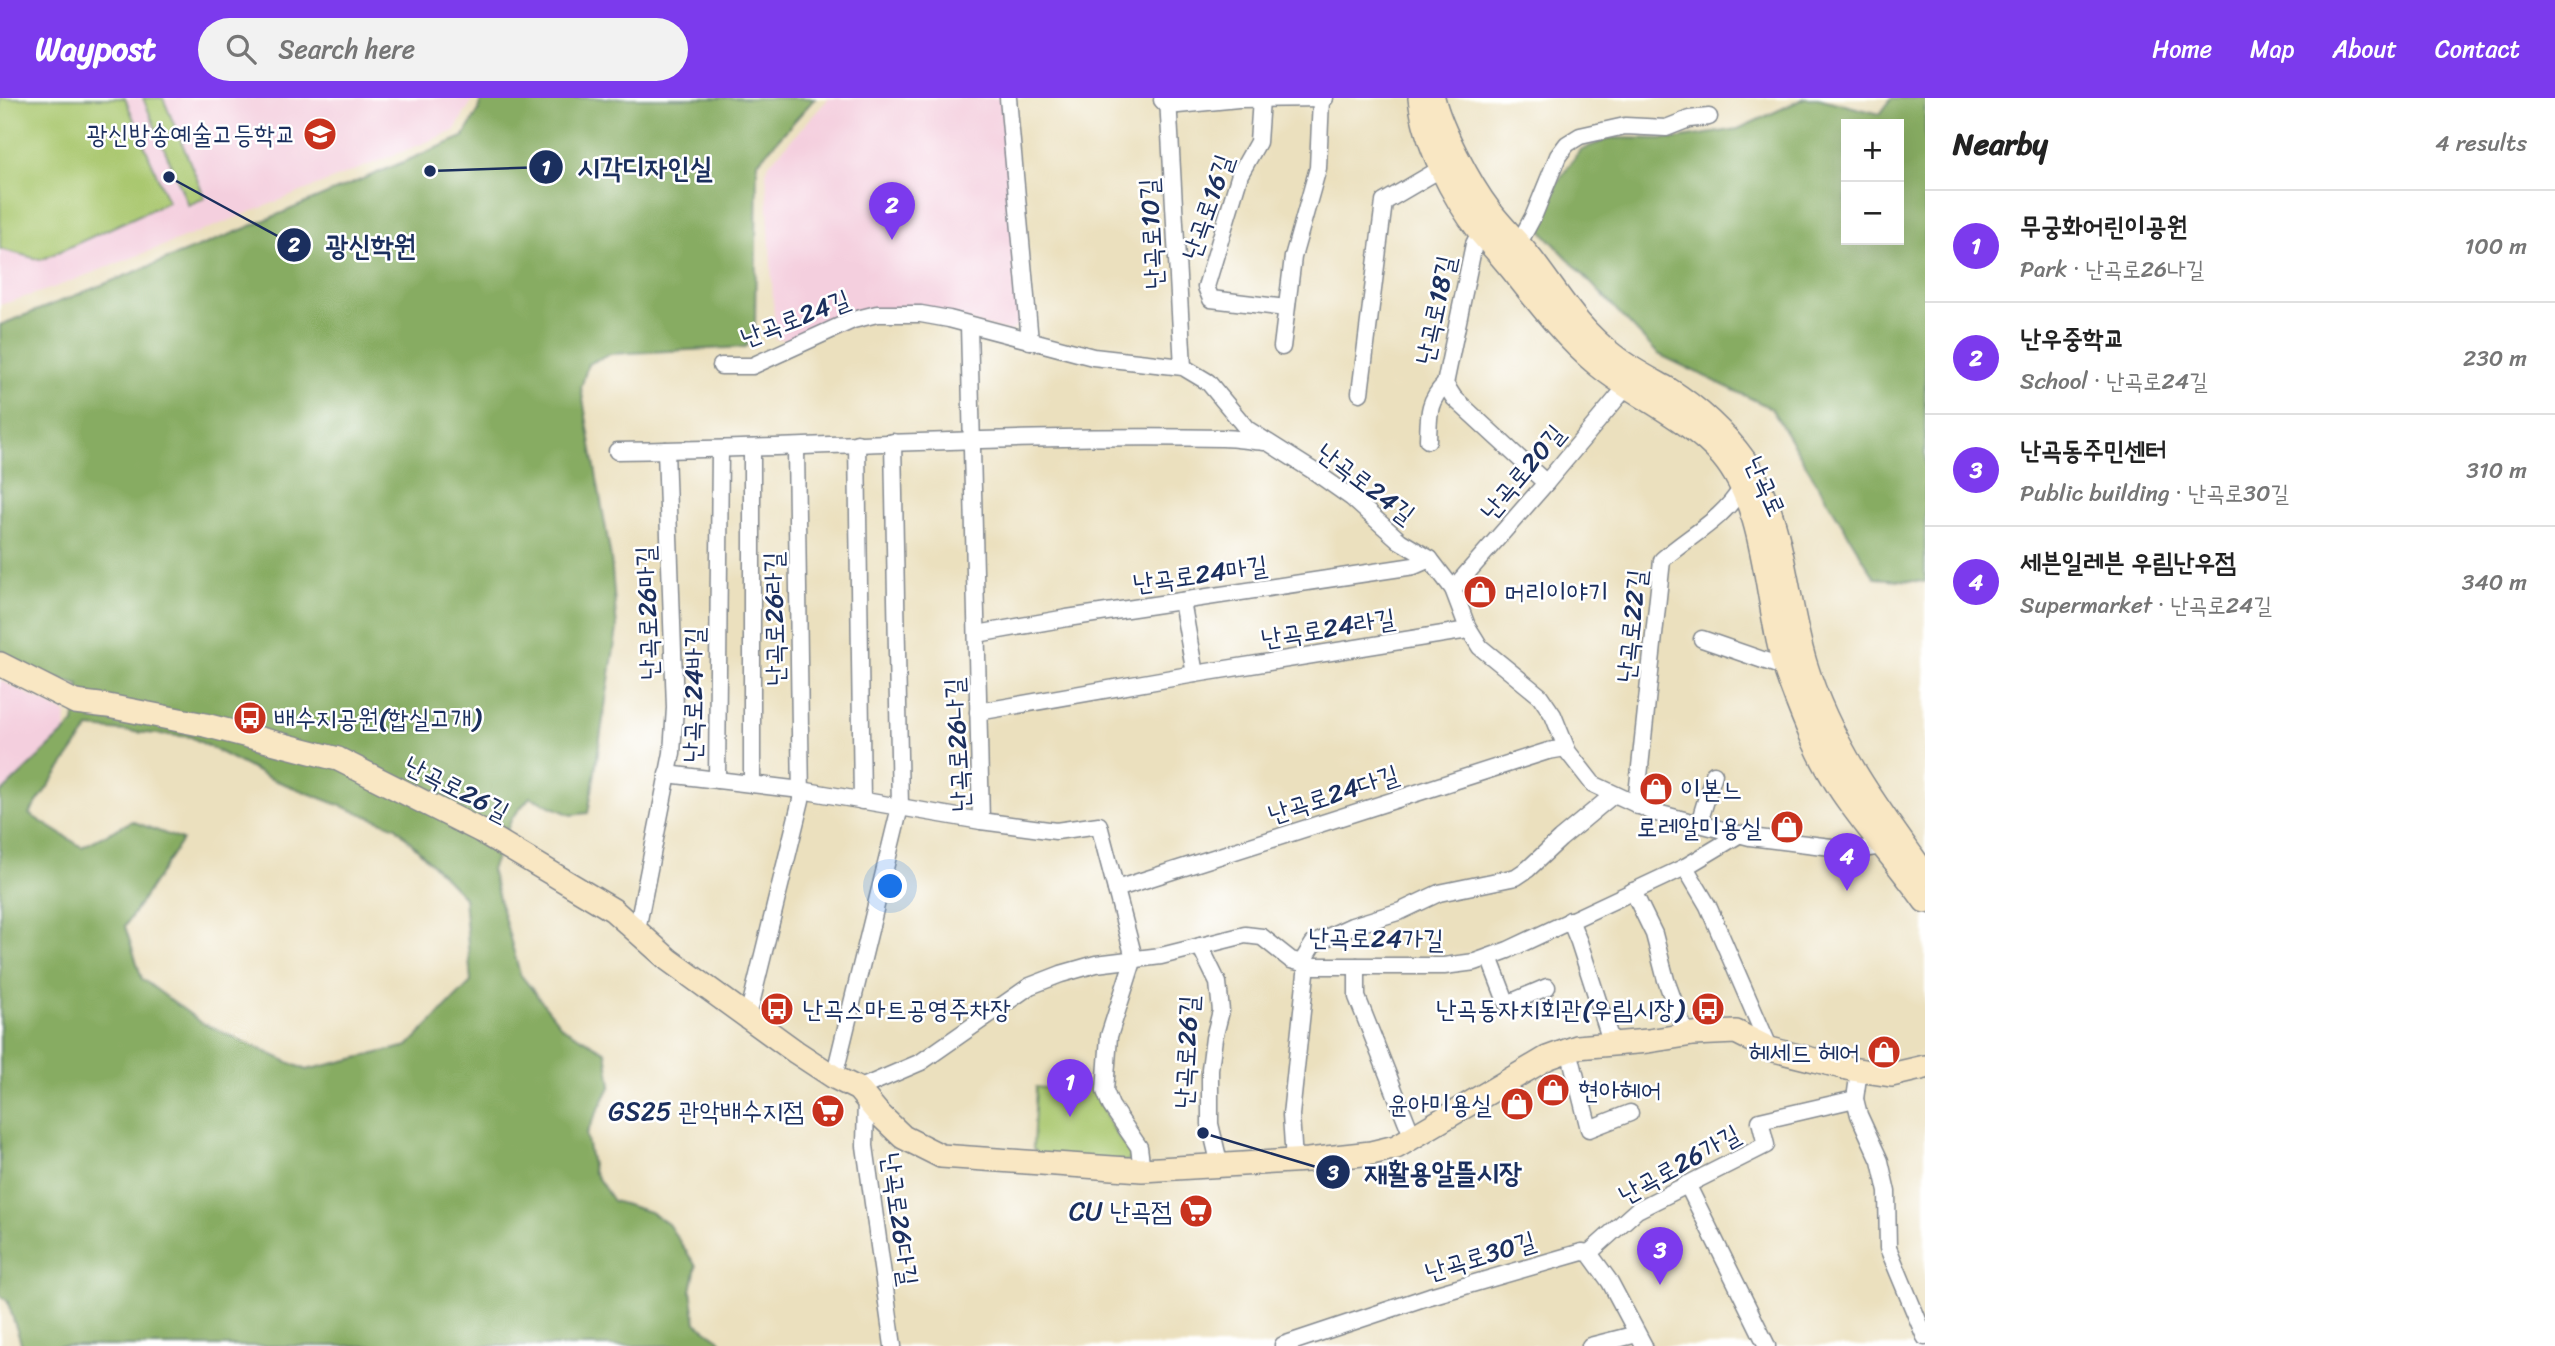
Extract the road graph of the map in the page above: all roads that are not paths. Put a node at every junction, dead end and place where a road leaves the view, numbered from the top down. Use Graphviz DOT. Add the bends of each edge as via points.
graph roads {
  1 [pos="1008,98"];
  2 [pos="1323,98"];
  3 [pos="1420,98"];
  4 [pos="1433,98"];
  5 [pos="1261,99"];
  6 [pos="1165,101"];
  7 [pos="1709,117"];
  8 [pos="1442,168"];
  9 [pos="1480,232"];
  10 [pos="1518,243"];
  11 [pos="1178,283"];
  12 [pos="1206,287"];
  13 [pos="1286,309"];
  14 [pos="969,325"];
  15 [pos="1030,341"];
  16 [pos="1282,346"];
  17 [pos="721,366"];
  18 [pos="1184,367"];
  19 [pos="1444,384"];
  20 [pos="1627,386"];
  21 [pos="1360,393"];
  22 [pos="972,440"];
  23 [pos="1428,440"];
  24 [pos="893,442"];
  25 [pos="1267,442"];
  26 [pos="857,443"];
  27 [pos="796,448"];
  28 [pos="720,449"];
  29 [pos="752,449"];
  30 [pos="666,450"];
  31 [pos="617,451"];
  32 [pos="1546,483"];
  33 [pos="1742,487"];
  34 [pos="1430,559"];
  35 [pos="1453,589"];
  36 [pos="1182,601"];
  37 [pos="1467,626"];
  38 [pos="976,634"];
  39 [pos="1702,639"];
  40 [pos="0,664"];
  41 [pos="1786,668"];
  42 [pos="1195,674"];
  43 [pos="978,712"];
  44 [pos="1566,748"];
  45 [pos="667,774"];
  46 [pos="1714,774"];
  47 [pos="717,780"];
  48 [pos="752,784"];
  49 [pos="801,790"];
  50 [pos="1613,795"];
  51 [pos="862,801"];
  52 [pos="1638,806"];
  53 [pos="900,807"];
  54 [pos="981,821"];
  55 [pos="1699,822"];
  56 [pos="1740,834"];
  57 [pos="1889,841"];
  58 [pos="1685,867"];
  59 [pos="1921,875"];
  60 [pos="1116,890"];
  61 [pos="1633,891"];
  62 [pos="1925,901"];
  63 [pos="1570,920"];
  64 [pos="637,930"];
  65 [pos="1200,946"];
  66 [pos="1489,957"];
  67 [pos="1134,958"];
  68 [pos="1304,963"];
  69 [pos="1357,966"];
  70 [pos="1547,987"];
  71 [pos="748,1016"];
  72 [pos="1686,1035"];
  73 [pos="1612,1044"];
  74 [pos="1770,1049"];
  75 [pos="1569,1050"];
  76 [pos="1925,1067"];
  77 [pos="1859,1070"];
  78 [pos="834,1077"];
  79 [pos="862,1094"];
  80 [pos="1855,1099"];
  81 [pos="1630,1113"];
  82 [pos="1413,1138"];
  83 [pos="1294,1161"];
  84 [pos="1220,1166"];
  85 [pos="1142,1170"];
  86 [pos="1687,1184"];
  87 [pos="1589,1253"];
  88 [pos="1925,1337"];
  89 [pos="1640,1340"];
  90 [pos="1283,1345"];
  91 [pos="893,1346"];
  92 [pos="1590,1346"];
  93 [pos="1767,1346"];
  1 -- 15 [label="street"];
  2 -- 5 [label="street"];
  2 -- 13 [label="street" via="1318,168 1293,257"];
  3 -- 8 [label="street, 난곡로"];
  4 -- 10 [label="street, 난곡로" via="1478,195"];
  5 -- 6 [label="street"];
  5 -- 12 [label="street, 난곡로16길" via="1258,142 1240,174"];
  6 -- 11 [label="street, 난곡로10길"];
  7 -- 10 [label="street" via="1666,128 1625,126 1580,136 1567,144"];
  8 -- 9 [label="street, 난곡로"];
  8 -- 21 [label="street" via="1384,202"];
  9 -- 19 [label="street, 난곡로18길"];
  9 -- 20 [label="street, 난곡로" via="1558,327 1598,366"];
  10 -- 57 [label="street, 난곡로" via="1591,336 1697,409 1723,433 1759,483 1820,706"];
  11 -- 12 [label="street"];
  11 -- 18 [label="street, 난곡로10길"];
  12 -- 13 [label="street, 난곡로16길" via="1211,299"];
  13 -- 16 [label="street"];
  14 -- 15 [label="street, 난곡로24길"];
  14 -- 17 [label="street, 난곡로24길" via="921,314 877,314 853,320 752,366"];
  14 -- 22 [label="street"];
  15 -- 18 [label="street, 난곡로24길" via="1093,357"];
  18 -- 25 [label="street, 난곡로24길" via="1208,383 1247,429"];
  19 -- 23 [label="street" via="1433,396"];
  19 -- 32 [label="street, 난곡로18길"];
  20 -- 32 [label="street, 난곡로20길"];
  20 -- 33 [label="street, 난곡로" via="1704,440 1723,457"];
  22 -- 24 [label="street"];
  22 -- 25 [label="street" via="1226,438"];
  22 -- 38 [label="street, 난곡로26나길"];
  24 -- 26 [label="street"];
  24 -- 53 [label="street"];
  25 -- 34 [label="street, 난곡로24길" via="1315,472 1399,541"];
  26 -- 27 [label="street"];
  26 -- 51 [label="street"];
  27 -- 29 [label="street"];
  27 -- 49 [label="street, 난곡로26라길"];
  28 -- 29 [label="street"];
  28 -- 30 [label="street"];
  28 -- 47 [label="street, 난곡로24바길"];
  29 -- 48 [label="street"];
  30 -- 31 [label="street"];
  30 -- 45 [label="street, 난곡로26마길" via="675,708"];
  32 -- 35 [label="street, 난곡로20길"];
  33 -- 41 [label="street, 난곡로" via="1762,549"];
  33 -- 52 [label="street, 난곡로22길" via="1717,520 1662,560"];
  34 -- 35 [label="street, 난곡로24길"];
  34 -- 36 [label="street, 난곡로24마길" via="1414,566"];
  35 -- 37 [label="street, 난곡로24길"];
  36 -- 38 [label="street, 난곡로24마길"];
  36 -- 42 [label="street"];
  37 -- 42 [label="street, 난곡로24라길" via="1462,631"];
  37 -- 44 [label="street, 난곡로24길" via="1480,647 1539,695"];
  38 -- 43 [label="street, 난곡로26나길"];
  39 -- 41 [label="street"];
  40 -- 64 [label="street, 난곡로26길" via="75,702 205,725 338,759 502,844 613,910"];
  41 -- 57 [label="street, 난곡로" via="1814,744 1842,792"];
  42 -- 43 [label="street, 난곡로24라길"];
  43 -- 54 [label="street, 난곡로26나길"];
  44 -- 50 [label="street, 난곡로24길" via="1593,784"];
  44 -- 60 [label="street, 난곡로24다길"];
  45 -- 47 [label="street"];
  45 -- 64 [label="street, 난곡로26마길"];
  46 -- 55 [label="street"];
  47 -- 48 [label="street, 난곡로24바길"];
  48 -- 49 [label="street"];
  49 -- 51 [label="street"];
  49 -- 71 [label="street, 난곡로26라길"];
  50 -- 52 [label="street, 난곡로24길"];
  50 -- 68 [label="street" via="1517,877 1439,892 1401,911 1352,926 1313,944"];
  51 -- 53 [label="street"];
  52 -- 55 [label="street, 난곡로24길"];
  53 -- 54 [label="street"];
  53 -- 78 [label="street"];
  54 -- 60 [label="street, 난곡로26나길" via="1056,831 1099,825"];
  55 -- 56 [label="street, 난곡로24길"];
  56 -- 57 [label="street, 난곡로24길" via="1856,850"];
  56 -- 58 [label="street, 난곡로24가길"];
  57 -- 59 [label="street, 난곡로"];
  58 -- 61 [label="street, 난곡로24가길"];
  58 -- 74 [label="street" via="1709,906"];
  59 -- 62 [label="street, 난곡로"];
  60 -- 67 [label="street, 난곡로26나길"];
  61 -- 63 [label="street, 난곡로24가길"];
  61 -- 72 [label="street" via="1654,934"];
  63 -- 66 [label="street, 난곡로24가길"];
  63 -- 73 [label="street"];
  64 -- 71 [label="street, 난곡로26길" via="669,960"];
  65 -- 67 [label="street, 난곡로24가길"];
  65 -- 68 [label="street, 난곡로24가길" via="1245,935 1262,937 1291,960"];
  65 -- 84 [label="street, 난곡로26길" via="1218,983 1221,1011 1210,1069 1210,1124"];
  66 -- 69 [label="street, 난곡로24가길" via="1444,966"];
  66 -- 70 [label="street" via="1507,1004"];
  67 -- 79 [label="street, 난곡로24가길" via="1096,964 1030,986 922,1062"];
  67 -- 85 [label="street" via="1110,1036 1105,1091 1139,1147"];
  68 -- 69 [label="street, 난곡로24가길"];
  68 -- 83 [label="street" via="1291,1115"];
  69 -- 82 [label="street" via="1357,997"];
  71 -- 78 [label="street, 난곡로26길"];
  72 -- 73 [label="street, 난곡로26길"];
  72 -- 74 [label="street, 난곡로26길" via="1736,1031"];
  73 -- 75 [label="street, 난곡로26길"];
  74 -- 77 [label="street, 난곡로26길"];
  75 -- 81 [label="street" via="1589,1129"];
  75 -- 82 [label="street, 난곡로26길" via="1536,1064"];
  76 -- 77 [label="street, 난곡로26길" via="1891,1075"];
  77 -- 80 [label="street"];
  78 -- 79 [label="street, 난곡로26길"];
  79 -- 85 [label="street, 난곡로26길" via="903,1137 941,1156"];
  79 -- 91 [label="street, 난곡로26다길"];
  80 -- 86 [label="street, 난곡로26가길" via="1760,1121 1766,1145"];
  80 -- 88 [label="street" via="1887,1192 1888,1248"];
  82 -- 83 [label="street, 난곡로26길" via="1371,1153"];
  83 -- 84 [label="street, 난곡로26길"];
  84 -- 85 [label="street, 난곡로26길"];
  86 -- 87 [label="street, 난곡로26가길" via="1637,1210"];
  86 -- 93 [label="street"];
  87 -- 89 [label="street"];
  87 -- 90 [label="street, 난곡로30길" via="1430,1296"];
  89 -- 92 [label="street"];
}
